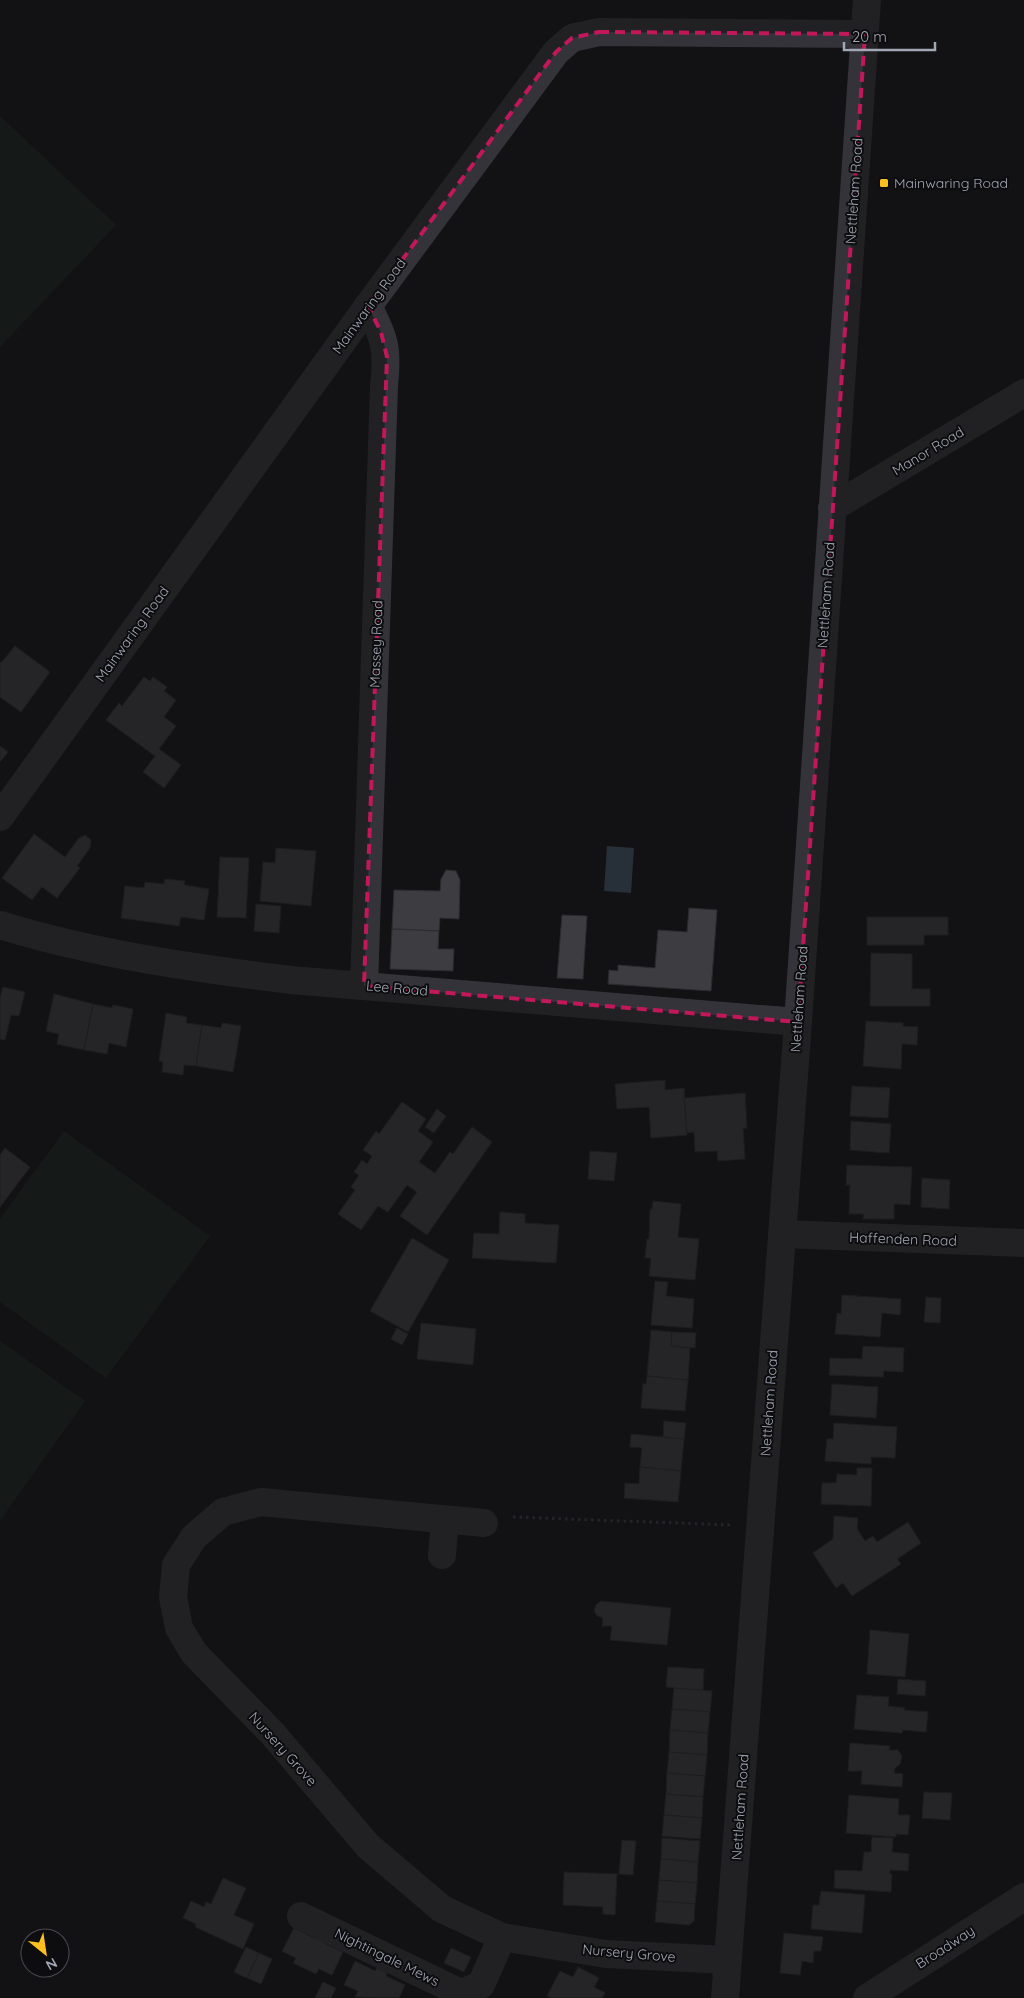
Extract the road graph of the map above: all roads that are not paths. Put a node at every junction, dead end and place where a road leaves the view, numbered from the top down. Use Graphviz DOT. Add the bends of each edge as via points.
graph roads {
  1 [pos="867,0"];
  2 [pos="865,34"];
  3 [pos="368,306"];
  4 [pos="1024,394"];
  5 [pos="832,508"];
  6 [pos="0,817"];
  7 [pos="0,925"];
  8 [pos="364,986"];
  9 [pos="798,1022"];
  10 [pos="782,1234"];
  11 [pos="1024,1243"];
  12 [pos="445,1520"];
  13 [pos="484,1523"];
  14 [pos="442,1555"];
  15 [pos="1024,1896"];
  16 [pos="301,1916"];
  17 [pos="502,1937"];
  18 [pos="728,1960"];
  19 [pos="725,1998"];
  20 [pos="866,1998"];
  1 -- 2 [label="street, Nettleham Road"];
  2 -- 3 [label="street, Mainwaring Road" via="599,32 572,38 556,52"];
  2 -- 5 [label="street, Nettleham Road"];
  3 -- 6 [label="street, Mainwaring Road"];
  3 -- 8 [label="street, Massey Road" via="381,332 387,357"];
  4 -- 5 [label="street, Manor Road"];
  5 -- 9 [label="street, Nettleham Road"];
  7 -- 8 [label="street, Lee Road" via="74,944 181,965 281,979"];
  8 -- 9 [label="street, Lee Road"];
  9 -- 10 [label="street, Nettleham Road"];
  10 -- 11 [label="street, Haffenden Road"];
  10 -- 18 [label="street, Nettleham Road"];
  12 -- 13 [label="street, Nursery Grove"];
  12 -- 14 [label="street"];
  12 -- 17 [label="street, Nursery Grove" via="260,1502 223,1512 194,1537 176,1565 173,1597 179,1628 194,1653 272,1733 368,1846 442,1909"];
  15 -- 20 [label="street, Broadway"];
  16 -- 17 [label="street, Nightingale Mews" via="461,1993 481,1985"];
  17 -- 18 [label="street, Nursery Grove" via="606,1954"];
  18 -- 19 [label="street, Nettleham Road"];
}
